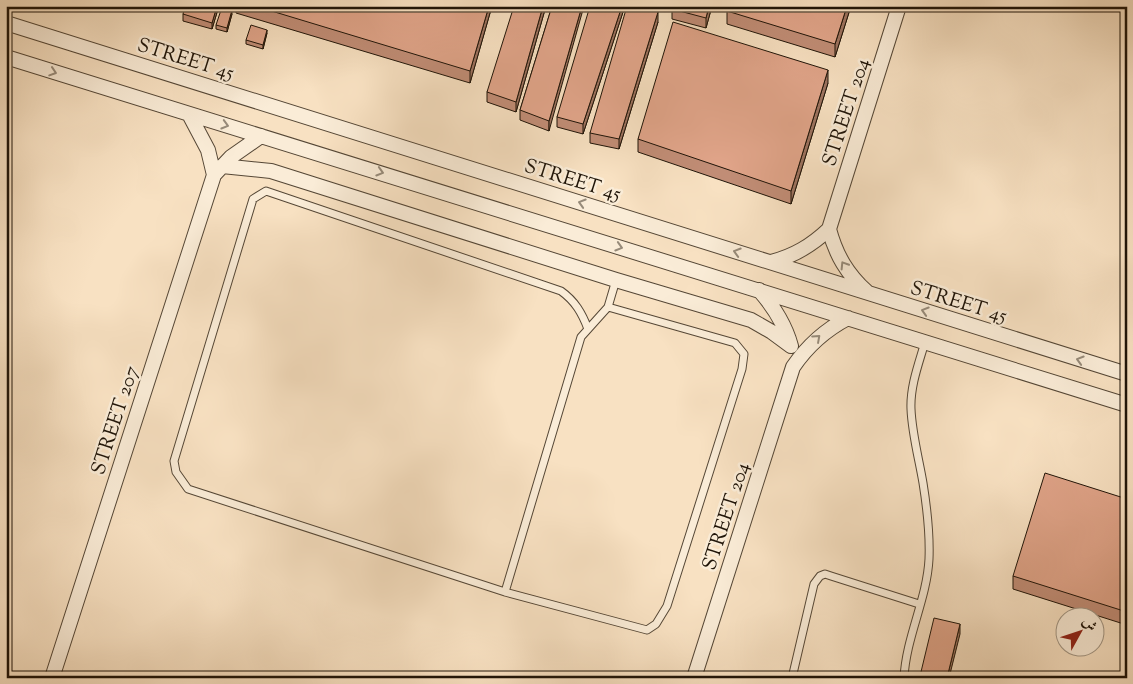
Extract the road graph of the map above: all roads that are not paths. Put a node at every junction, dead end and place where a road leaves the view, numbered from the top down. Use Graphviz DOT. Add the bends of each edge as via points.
graph roads {
  1 [pos="899,6"];
  2 [pos="6,23"];
  3 [pos="6,57"];
  4 [pos="190,116"];
  5 [pos="261,136"];
  6 [pos="218,170"];
  7 [pos="829,229"];
  8 [pos="770,262"];
  9 [pos="616,280"];
  10 [pos="759,290"];
  11 [pos="869,294"];
  12 [pos="608,307"];
  13 [pos="848,318"];
  14 [pos="588,329"];
  15 [pos="924,342"];
  16 [pos="791,346"];
  17 [pos="793,367"];
  18 [pos="1127,374"];
  19 [pos="1127,405"];
  20 [pos="505,592"];
  21 [pos="919,604"];
  22 [pos="52,678"];
  23 [pos="694,678"];
  24 [pos="792,678"];
  25 [pos="904,678"];
  1 -- 7 [label="street, STREET 204"];
  8 -- 2 [label="street, STREET 45, one-way"];
  3 -- 4 [label="street, one-way"];
  4 -- 5 [label="street, one-way"];
  4 -- 6 [label="street"];
  5 -- 6 [label="street, STREET 207" via="240,149"];
  5 -- 10 [label="street, one-way"];
  6 -- 9 [label="street" via="271,171"];
  6 -- 22 [label="street, STREET 207"];
  7 -- 8 [label="street" via="802,251"];
  11 -- 7 [label="street, one-way" via="843,265"];
  8 -- 11 [label="street, STREET 45"];
  9 -- 12 [label="lane"];
  9 -- 16 [label="street" via="752,320"];
  10 -- 13 [label="street"];
  10 -- 16 [label="street, STREET 204" via="781,319"];
  18 -- 11 [label="street, STREET 45, one-way"];
  12 -- 14 [label="lane"];
  12 -- 20 [label="lane" via="735,343 744,354 667,606 656,624 647,630"];
  13 -- 15 [label="street"];
  17 -- 13 [label="street, STREET 204, one-way" via="817,338"];
  14 -- 20 [label="lane" via="581,337"];
  14 -- 20 [label="lane" via="578,307 561,291 266,191 253,198 174,461 176,472 188,489"];
  15 -- 19 [label="street"];
  15 -- 21 [label="lane" via="911,408 927,508 929,560"];
  16 -- 17 [label="street, STREET 204"];
  17 -- 23 [label="street, STREET 204"];
  21 -- 24 [label="lane" via="825,574 820,576 814,584"];
  21 -- 25 [label="lane"];
}
